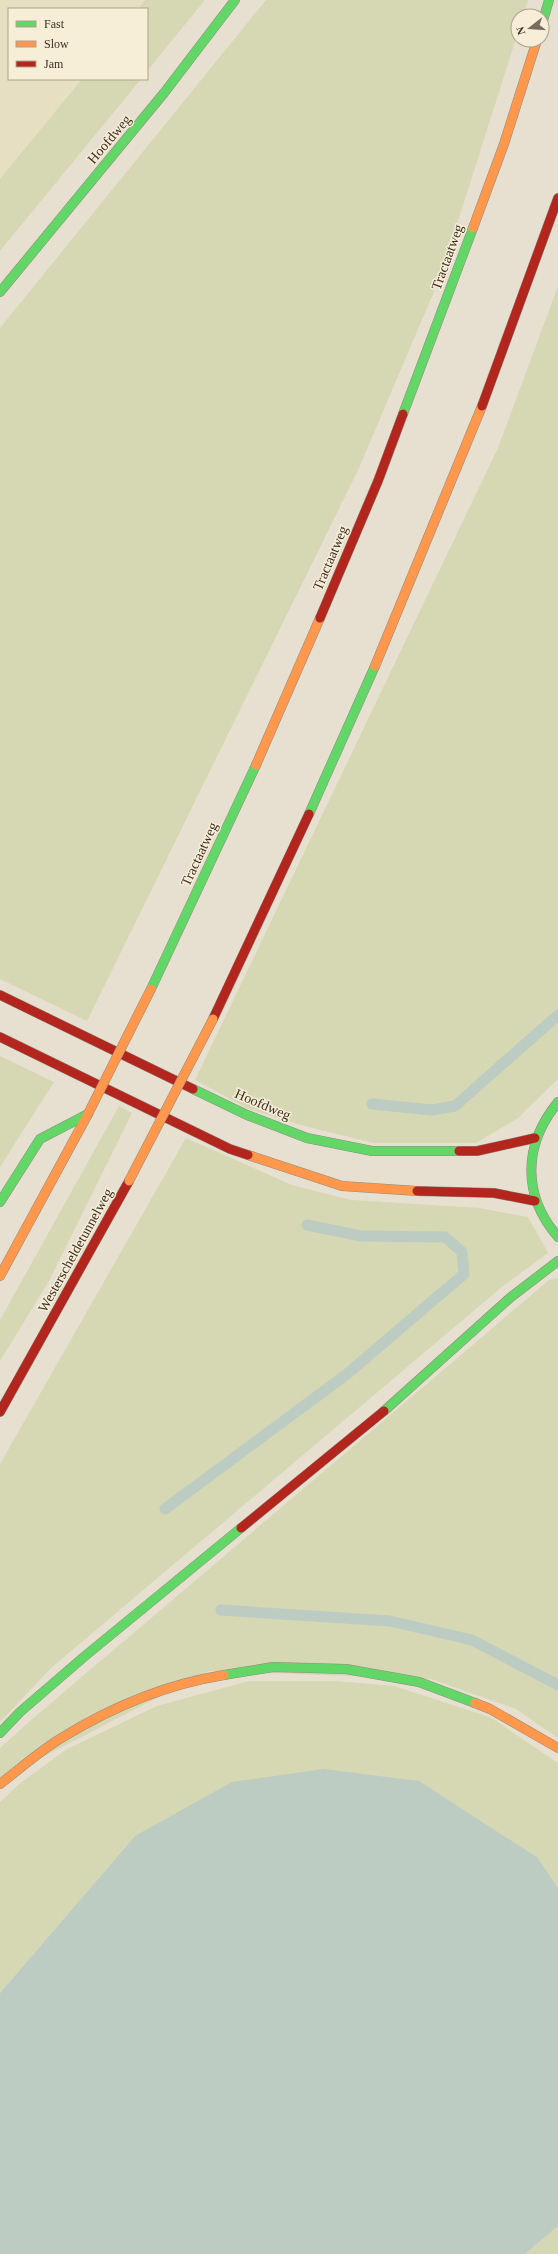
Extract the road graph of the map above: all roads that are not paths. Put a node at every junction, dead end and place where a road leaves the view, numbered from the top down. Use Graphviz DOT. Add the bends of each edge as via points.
graph roads {
  1 [pos="235,0"];
  2 [pos="534,48"];
  3 [pos="558,198"];
  4 [pos="0,292"];
  5 [pos="0,995"];
  6 [pos="0,1038"];
  7 [pos="558,1102"];
  8 [pos="88,1114"];
  9 [pos="535,1138"];
  10 [pos="535,1201"];
  11 [pos="0,1202"];
  12 [pos="558,1237"];
  13 [pos="558,1261"];
  14 [pos="0,1276"];
  15 [pos="0,1412"];
  16 [pos="0,1733"];
  17 [pos="558,1748"];
  18 [pos="0,1784"];
  1 -- 4 [label="highway, Hoofdweg" via="164,94"];
  2 -- 8 [label="highway, Tractaatweg, bridge" via="504,144 378,481 280,713 151,989"];
  3 -- 15 [label="highway, Westerscheldetunnelweg, bridge" via="470,437 368,682 287,863 172,1100"];
  5 -- 9 [label="highway, Hoofdweg" via="248,1115 307,1138 372,1151 426,1152 477,1151"];
  6 -- 10 [label="highway" via="230,1149 342,1186 396,1192 494,1192"];
  7 -- 9 [label="highway" via="544,1120"];
  8 -- 11 [label="highway" via="40,1138"];
  8 -- 14 [label="highway"];
  9 -- 10 [label="highway" via="530,1170"];
  10 -- 12 [label="highway" via="551,1231"];
  13 -- 16 [label="highway" via="511,1297 380,1415 85,1656 20,1712"];
  17 -- 18 [label="highway" via="500,1713 446,1690 412,1680 339,1668 267,1668 221,1674 178,1684 124,1703 61,1737"];
}
